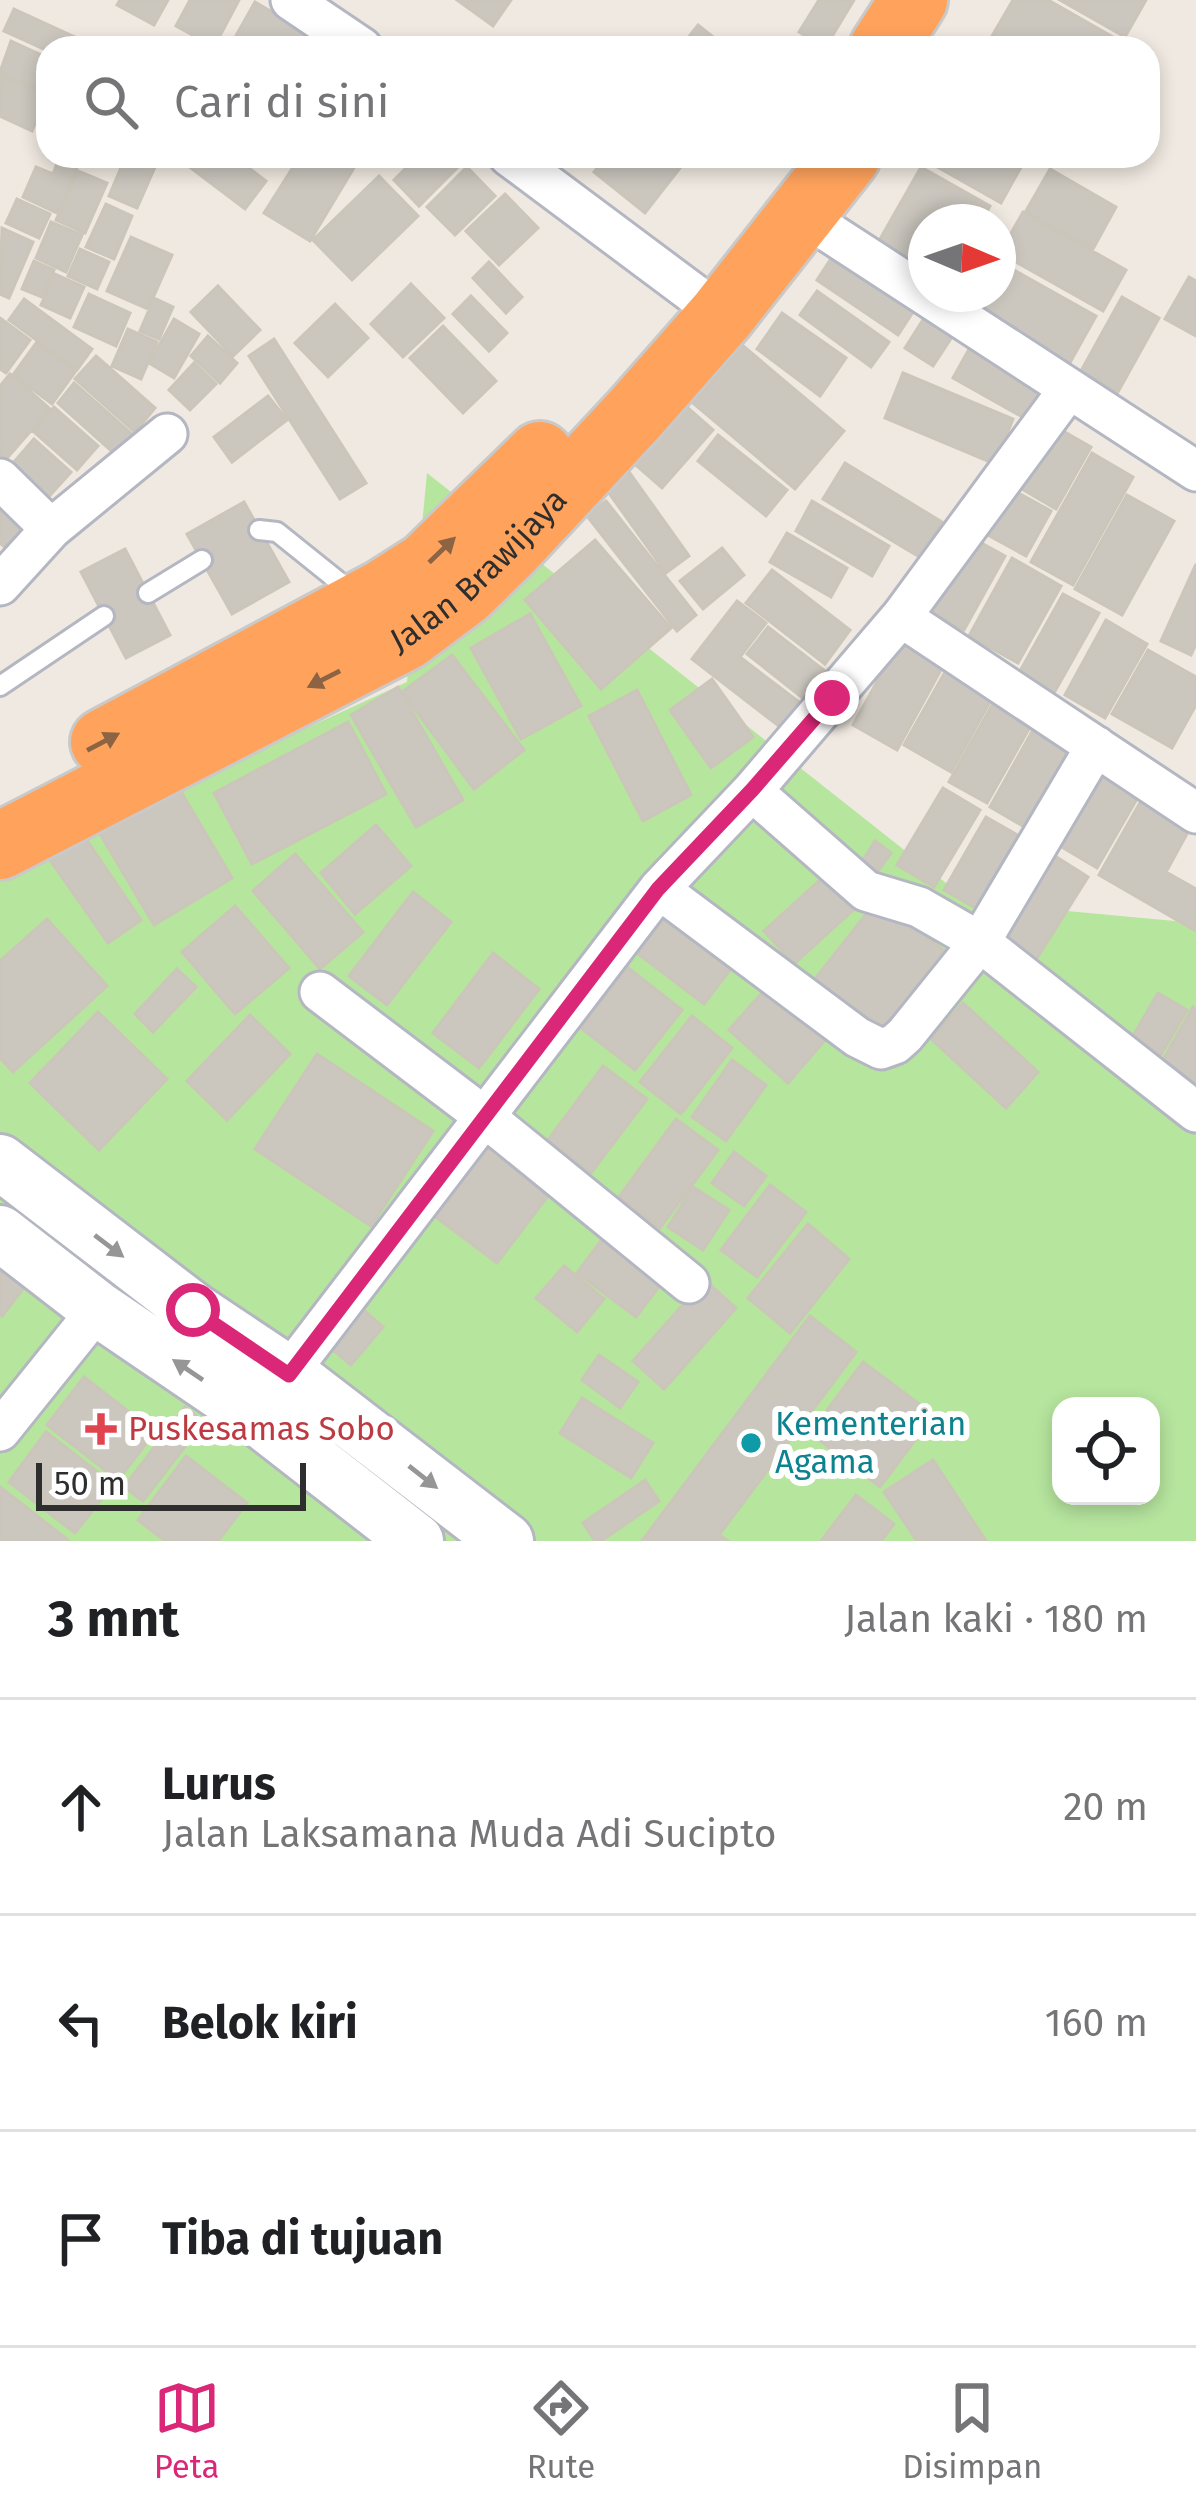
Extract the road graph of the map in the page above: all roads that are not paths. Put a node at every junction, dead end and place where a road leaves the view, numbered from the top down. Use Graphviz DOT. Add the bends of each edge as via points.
graph roads {
  1 [pos="291,0"];
  2 [pos="914,0"];
  3 [pos="960,0"];
  4 [pos="344,36"];
  5 [pos="892,36"];
  6 [pos="939,36"];
  7 [pos="525,168"];
  8 [pos="828,168"];
  9 [pos="800,185"];
  10 [pos="708,303"];
  11 [pos="1069,389"];
  12 [pos="167,434"];
  13 [pos="1196,471"];
  14 [pos="0,478"];
  15 [pos="51,529"];
  16 [pos="259,530"];
  17 [pos="202,560"];
  18 [pos="0,585"];
  19 [pos="148,593"];
  20 [pos="365,602"];
  21 [pos="104,616"];
  22 [pos="901,617"];
  23 [pos="0,686"];
  24 [pos="1096,746"];
  25 [pos="752,790"];
  26 [pos="0,798"];
  27 [pos="1196,813"];
  28 [pos="0,847"];
  29 [pos="658,889"];
  30 [pos="980,942"];
  31 [pos="320,992"];
  32 [pos="1196,1112"];
  33 [pos="484,1118"];
  34 [pos="0,1162"];
  35 [pos="0,1233"];
  36 [pos="689,1283"];
  37 [pos="98,1309"];
  38 [pos="289,1375"];
  39 [pos="254,1415"];
  40 [pos="0,1431"];
  41 [pos="416,1541"];
  42 [pos="506,1541"];
  1 -- 4 [label="street"];
  2 -- 5 [label="highway"];
  3 -- 6 [label="highway"];
  7 -- 10 [label="street"];
  8 -- 9 [label="highway, Jalan Brawijaya"];
  9 -- 10 [label="highway, Jalan Brawijaya"];
  9 -- 11 [label="street"];
  20 -- 10 [label="highway, Jalan Brawijaya, one-way" via="427,565"];
  10 -- 28 [label="highway, Jalan Brawijaya, one-way" via="635,414 465,592 405,637"];
  11 -- 13 [label="street"];
  11 -- 22 [label="street"];
  12 -- 15 [label="street"];
  14 -- 15 [label="street"];
  15 -- 18 [label="street"];
  16 -- 20 [label="lane" via="277,532"];
  17 -- 19 [label="lane"];
  26 -- 20 [label="highway, Jalan Brawijaya, one-way"];
  21 -- 23 [label="lane"];
  22 -- 24 [label="street"];
  22 -- 25 [label="street"];
  24 -- 27 [label="street"];
  24 -- 30 [label="street"];
  25 -- 29 [label="street"];
  25 -- 30 [label="street" via="866,891 919,907"];
  29 -- 30 [label="street" via="881,1049 905,1035"];
  29 -- 33 [label="street"];
  30 -- 32 [label="street"];
  31 -- 33 [label="street"];
  33 -- 36 [label="street"];
  33 -- 38 [label="street"];
  34 -- 38 [label="main road, one-way"];
  35 -- 37 [label="main road"];
  39 -- 37 [label="main road, one-way"];
  37 -- 40 [label="street"];
  38 -- 39 [label="street"];
  38 -- 42 [label="main road, one-way"];
  39 -- 41 [label="main road"];
}
